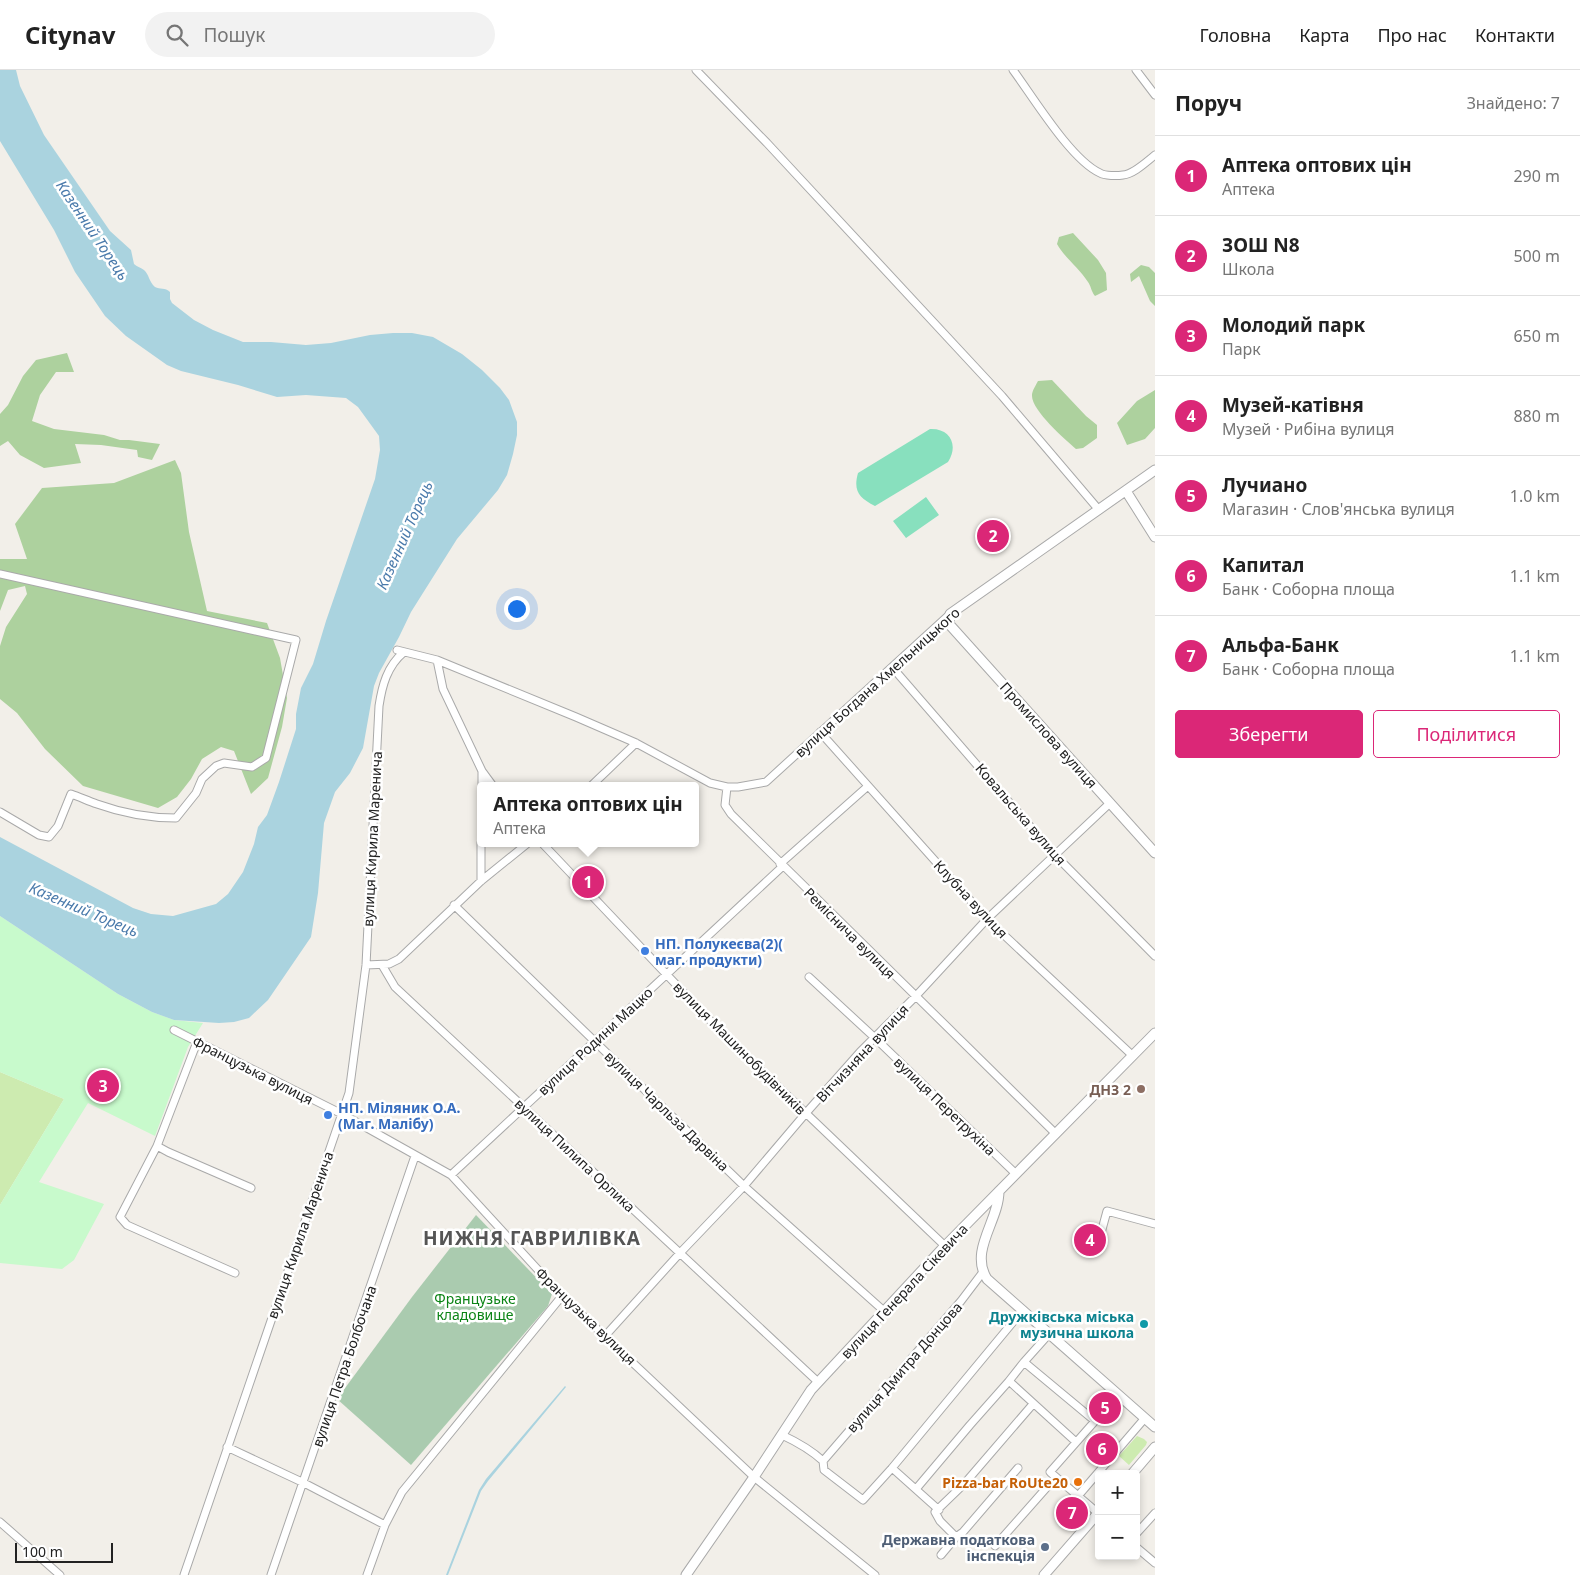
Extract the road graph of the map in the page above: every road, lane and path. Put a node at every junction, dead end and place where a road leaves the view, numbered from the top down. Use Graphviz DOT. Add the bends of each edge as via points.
graph roads {
  1 [pos="696,70"];
  2 [pos="1013,70"];
  3 [pos="1136,70"];
  4 [pos="1155,95"];
  5 [pos="1155,155"];
  6 [pos="1155,470"];
  7 [pos="1126,491"];
  8 [pos="1099,510"];
  9 [pos="1155,537"];
  10 [pos="0,574"];
  11 [pos="950,614"];
  12 [pos="400,651"];
  13 [pos="437,660"];
  14 [pos="892,667"];
  15 [pos="820,732"];
  16 [pos="636,743"];
  17 [pos="482,771"];
  18 [pos="482,782"];
  19 [pos="490,782"];
  20 [pos="595,782"];
  21 [pos="868,786"];
  22 [pos="728,787"];
  23 [pos="1110,803"];
  24 [pos="0,812"];
  25 [pos="481,847"];
  26 [pos="523,847"];
  27 [pos="546,847"];
  28 [pos="1155,853"];
  29 [pos="1055,855"];
  30 [pos="781,865"];
  31 [pos="481,881"];
  32 [pos="454,905"];
  33 [pos="987,919"];
  34 [pos="1155,956"];
  35 [pos="366,965"];
  36 [pos="382,965"];
  37 [pos="666,975"];
  38 [pos="809,977"];
  39 [pos="915,997"];
  40 [pos="174,1030"];
  41 [pos="1155,1033"];
  42 [pos="875,1038"];
  43 [pos="595,1041"];
  44 [pos="197,1042"];
  45 [pos="1133,1056"];
  46 [pos="524,1108"];
  47 [pos="806,1113"];
  48 [pos="342,1114"];
  49 [pos="1056,1134"];
  50 [pos="157,1146"];
  51 [pos="416,1156"];
  52 [pos="1016,1174"];
  53 [pos="451,1175"];
  54 [pos="744,1186"];
  55 [pos="251,1188"];
  56 [pos="999,1191"];
  57 [pos="1155,1224"];
  58 [pos="1101,1233"];
  59 [pos="945,1246"];
  60 [pos="680,1253"];
  61 [pos="983,1272"];
  62 [pos="235,1273"];
  63 [pos="562,1296"];
  64 [pos="1022,1310"];
  65 [pos="884,1311"];
  66 [pos="1049,1334"];
  67 [pos="605,1336"];
  68 [pos="1024,1362"];
  69 [pos="1009,1381"];
  70 [pos="818,1382"];
  71 [pos="1033,1404"];
  72 [pos="1145,1418"];
  73 [pos="1155,1427"];
  74 [pos="782,1435"];
  75 [pos="1076,1442"];
  76 [pos="227,1447"];
  77 [pos="1155,1447"];
  78 [pos="823,1461"];
  79 [pos="892,1468"];
  80 [pos="1018,1468"];
  81 [pos="1135,1470"];
  82 [pos="1054,1476"];
  83 [pos="754,1477"];
  84 [pos="304,1483"];
  85 [pos="916,1489"];
  86 [pos="1078,1496"];
  87 [pos="939,1510"];
  88 [pos="1095,1510"];
  89 [pos="1155,1513"];
  90 [pos="1096,1515"];
  91 [pos="0,1522"];
  92 [pos="385,1525"];
  93 [pos="1140,1530"];
  94 [pos="956,1537"];
  95 [pos="995,1546"];
  96 [pos="1140,1550"];
  97 [pos="941,1555"];
  98 [pos="1155,1563"];
  99 [pos="60,1575"];
  100 [pos="184,1575"];
  101 [pos="272,1575"];
  102 [pos="367,1575"];
  103 [pos="686,1575"];
  104 [pos="875,1575"];
  105 [pos="1044,1575"];
  1 -- 8 [label="street" via="1002,396"];
  2 -- 5 [label="street" via="1064,140 1101,174 1124,175"];
  3 -- 4 [label="street"];
  6 -- 7 [label="street, вулиця Богдана Хмельницького"];
  7 -- 8 [label="street, вулиця Богдана Хмельницького"];
  7 -- 9 [label="street"];
  8 -- 11 [label="street, вулиця Богдана Хмельницького"];
  10 -- 24 [label="street" via="296,640 266,758 252,767 224,763 216,766 202,779 196,793 176,818 136,814 71,794 58,826 49,837 39,835"];
  11 -- 14 [label="street, вулиця Богдана Хмельницького"];
  11 -- 23 [label="street, Промислова вулиця" via="949,624"];
  12 -- 13 [label="street, вулиця Богдана Хмельницького"];
  12 -- 35 [label="street, вулиця Кирила Маренича" via="383,684 379,706"];
  13 -- 16 [label="street, вулиця Богдана Хмельницького"];
  13 -- 17 [label="street" via="442,689"];
  14 -- 15 [label="street, вулиця Богдана Хмельницького"];
  14 -- 29 [label="street, Ковальська вулиця"];
  15 -- 21 [label="street, Клубна вулиця"];
  15 -- 22 [label="street, вулиця Богдана Хмельницького" via="766,782"];
  16 -- 20 [label="street"];
  16 -- 22 [label="street, вулиця Богдана Хмельницького" via="710,783"];
  17 -- 18 [label="street"];
  17 -- 19 [label="street"];
  21 -- 30 [label="street, вулиця Родини Мацко"];
  21 -- 33 [label="street, Клубна вулиця"];
  22 -- 30 [label="street, Реміснича вулиця" via="726,805 731,814"];
  23 -- 28 [label="street, Промислова вулиця"];
  23 -- 29 [label="street, Вітчизняна вулиця"];
  25 -- 31 [label="street"];
  26 -- 31 [label="street"];
  27 -- 37 [label="street, вулиця Машинобудівників"];
  29 -- 33 [label="street, Вітчизняна вулиця"];
  29 -- 34 [label="street, Ковальська вулиця"];
  30 -- 37 [label="street, вулиця Родини Мацко"];
  30 -- 39 [label="street, Реміснича вулиця"];
  31 -- 32 [label="street"];
  32 -- 36 [label="street" via="399,959"];
  32 -- 43 [label="street, вулиця Чарльза Дарвіна"];
  33 -- 39 [label="street, Вітчизняна вулиця"];
  33 -- 45 [label="street, Клубна вулиця"];
  35 -- 36 [label="street"];
  35 -- 48 [label="street, вулиця Кирила Маренича" via="349,1093"];
  36 -- 46 [label="street, вулиця Пилипа Орлика" via="395,987"];
  37 -- 43 [label="street, вулиця Родини Мацко"];
  37 -- 47 [label="street, вулиця Машинобудівників"];
  38 -- 42 [label="street, вулиця Перетрухіна"];
  39 -- 42 [label="street, Вітчизняна вулиця"];
  39 -- 49 [label="street, Реміснича вулиця"];
  40 -- 44 [label="street, Французька вулиця"];
  41 -- 45 [label="street, вулиця Генерала Сікевича"];
  42 -- 47 [label="street, Вітчизняна вулиця"];
  42 -- 52 [label="street, вулиця Перетрухіна"];
  43 -- 46 [label="street, вулиця Родини Мацко"];
  43 -- 54 [label="street, вулиця Чарльза Дарвіна"];
  44 -- 48 [label="street, Французька вулиця"];
  44 -- 50 [label="street"];
  45 -- 49 [label="street, вулиця Генерала Сікевича"];
  46 -- 53 [label="street, вулиця Родини Мацко"];
  46 -- 60 [label="street, вулиця Пилипа Орлика"];
  47 -- 54 [label="street, Вітчизняна вулиця"];
  47 -- 59 [label="street, вулиця Машинобудівників"];
  48 -- 51 [label="street, Французька вулиця"];
  48 -- 76 [label="street, вулиця Кирила Маренича"];
  49 -- 52 [label="street, вулиця Генерала Сікевича"];
  50 -- 55 [label="street"];
  50 -- 62 [label="street" via="120,1217 127,1225"];
  51 -- 53 [label="street, Французька вулиця"];
  51 -- 84 [label="street, вулиця Петра Болбочана"];
  52 -- 56 [label="street, вулиця Генерала Сікевича"];
  53 -- 63 [label="street, Французька вулиця"];
  54 -- 60 [label="street, Вітчизняна вулиця"];
  54 -- 65 [label="street, вулиця Чарльза Дарвіна"];
  56 -- 59 [label="street, вулиця Генерала Сікевича"];
  56 -- 61 [label="street" via="994,1219 982,1250"];
  57 -- 58 [label="street" via="1107,1211"];
  59 -- 65 [label="street, вулиця Генерала Сікевича"];
  60 -- 67 [label="street, Вітчизняна вулиця"];
  60 -- 70 [label="street, вулиця Пилипа Орлика"];
  61 -- 64 [label="street"];
  61 -- 78 [label="street, вулиця Дмитра Донцова"];
  63 -- 67 [label="street, Французька вулиця"];
  63 -- 92 [label="street" via="402,1492"];
  64 -- 66 [label="street"];
  64 -- 79 [label="street"];
  65 -- 70 [label="street, вулиця Генерала Сікевича"];
  66 -- 68 [label="street"];
  66 -- 72 [label="street"];
  67 -- 83 [label="street, Французька вулиця"];
  68 -- 69 [label="street"];
  68 -- 75 [label="street" via="1095,1421"];
  69 -- 71 [label="street"];
  69 -- 85 [label="street"];
  70 -- 74 [label="street, вулиця Генерала Сікевича"];
  71 -- 75 [label="street"];
  71 -- 87 [label="street"];
  72 -- 73 [label="street"];
  72 -- 86 [label="street"];
  74 -- 78 [label="street" via="805,1445"];
  74 -- 83 [label="street, вулиця Генерала Сікевича"];
  75 -- 82 [label="street" via="1050,1472"];
  76 -- 84 [label="street"];
  76 -- 100 [label="street, вулиця Кирила Маренича"];
  77 -- 81 [label="street"];
  78 -- 79 [label="street" via="824,1470 863,1500"];
  79 -- 85 [label="street"];
  80 -- 94 [label="street" via="964,1532"];
  82 -- 86 [label="street"];
  82 -- 95 [label="street"];
  83 -- 103 [label="street, вулиця Генерала Сікевича"];
  83 -- 104 [label="street, Французька вулиця"];
  84 -- 92 [label="street"];
  84 -- 101 [label="street, вулиця Петра Болбочана"];
  85 -- 87 [label="street"];
  86 -- 88 [label="street"];
  87 -- 94 [label="street" via="935,1512 940,1521"];
  89 -- 93 [label="street"];
  90 -- 105 [label="street"];
  91 -- 99 [label="street"];
  92 -- 102 [label="street"];
  94 -- 97 [label="street"];
  96 -- 98 [label="street"];
}
